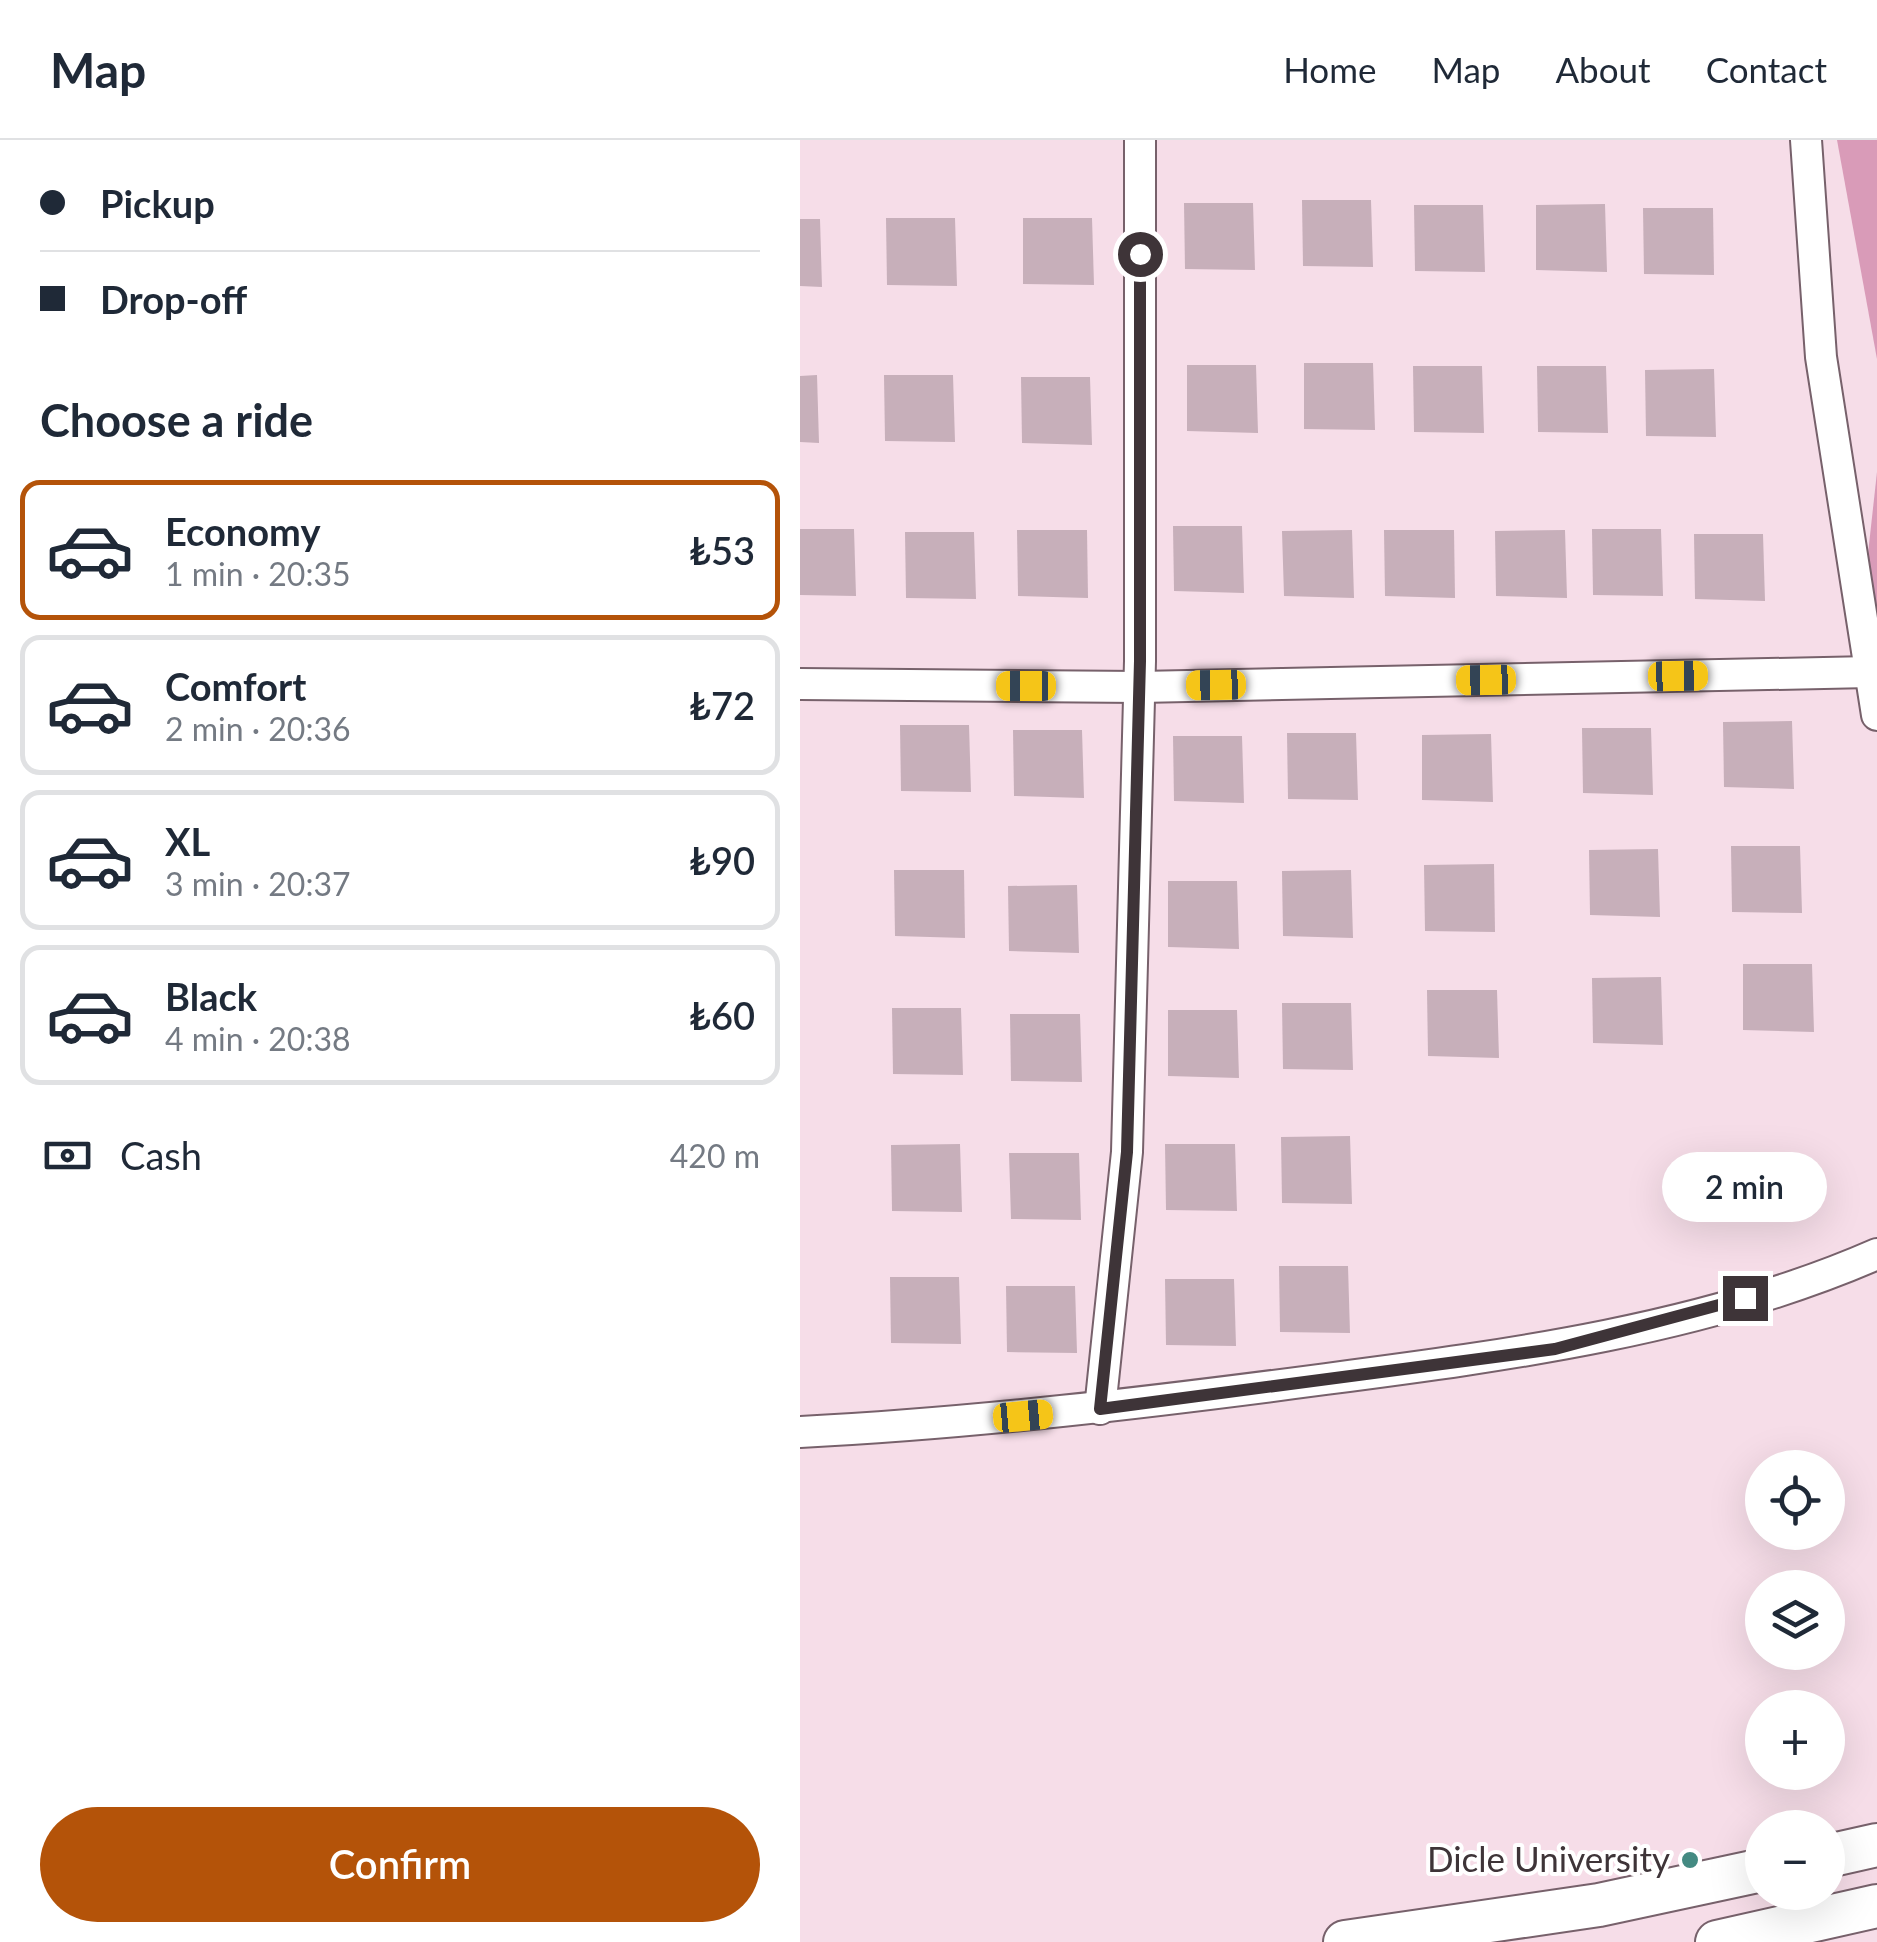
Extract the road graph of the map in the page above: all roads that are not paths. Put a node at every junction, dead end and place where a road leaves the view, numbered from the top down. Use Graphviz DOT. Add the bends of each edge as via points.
graph roads {
  1 [pos="1140,140"];
  2 [pos="1806,140"];
  3 [pos="1870,672"];
  4 [pos="800,684"];
  5 [pos="1140,686"];
  6 [pos="1877,715"];
  7 [pos="1877,1254"];
  8 [pos="1100,1409"];
  9 [pos="800,1432"];
  10 [pos="1877,1845"];
  11 [pos="1845,1852"];
  12 [pos="1745,1874"];
  13 [pos="1877,1906"];
  14 [pos="1345,1942"];
  15 [pos="1717,1942"];
  1 -- 5 [label="street"];
  2 -- 3 [label="street" via="1821,357"];
  3 -- 5 [label="street"];
  3 -- 6 [label="street"];
  4 -- 5 [label="street"];
  5 -- 8 [label="street" via="1127,1152"];
  7 -- 8 [label="street" via="1822,1278 1555,1349"];
  8 -- 9 [label="street"];
  10 -- 11 [label="street"];
  12 -- 14 [label="street" via="1599,1905"];
  13 -- 15 [label="street"];
}
